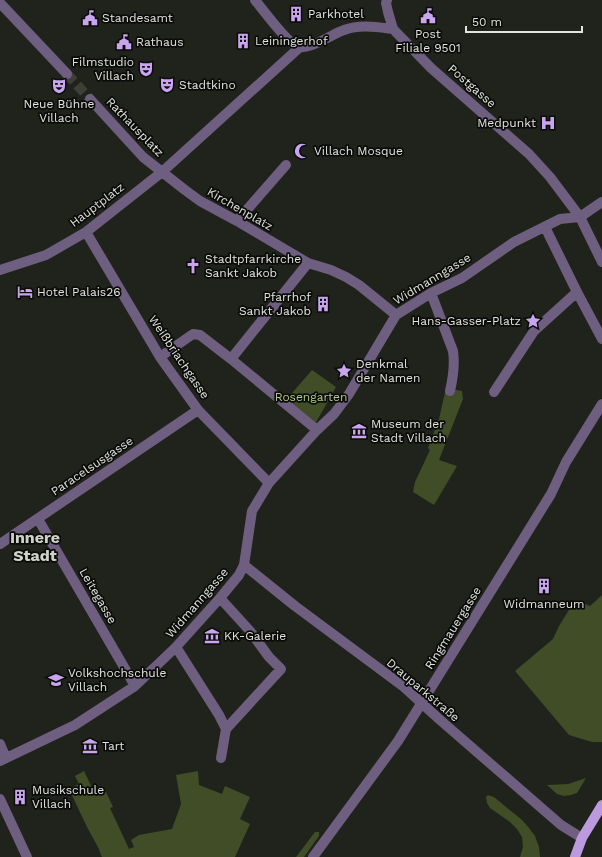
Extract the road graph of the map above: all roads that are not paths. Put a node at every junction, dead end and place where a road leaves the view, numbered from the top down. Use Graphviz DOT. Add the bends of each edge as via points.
graph roads {
  1 [pos="255,0"];
  2 [pos="387,0"];
  3 [pos="1,4"];
  4 [pos="393,29"];
  5 [pos="298,46"];
  6 [pos="67,74"];
  7 [pos="90,99"];
  8 [pos="286,165"];
  9 [pos="162,172"];
  10 [pos="602,202"];
  11 [pos="580,217"];
  12 [pos="237,221"];
  13 [pos="545,226"];
  14 [pos="86,232"];
  15 [pos="602,262"];
  16 [pos="308,263"];
  17 [pos="0,270"];
  18 [pos="577,292"];
  19 [pos="430,293"];
  20 [pos="396,315"];
  21 [pos="602,339"];
  22 [pos="160,357"];
  23 [pos="232,358"];
  24 [pos="450,391"];
  25 [pos="494,392"];
  26 [pos="602,404"];
  27 [pos="198,410"];
  28 [pos="317,430"];
  29 [pos="269,482"];
  30 [pos="38,519"];
  31 [pos="0,544"];
  32 [pos="244,565"];
  33 [pos="220,598"];
  34 [pos="176,647"];
  35 [pos="135,686"];
  36 [pos="421,703"];
  37 [pos="226,729"];
  38 [pos="0,744"];
  39 [pos="221,758"];
  40 [pos="3,759"];
  41 [pos="0,799"];
  42 [pos="602,805"];
  43 [pos="582,838"];
  44 [pos="27,857"];
  45 [pos="313,857"];
  46 [pos="575,857"];
  1 -- 5 [label="street" via="284,35"];
  2 -- 4 [label="street"];
  3 -- 6 [label="street"];
  4 -- 5 [label="street" via="352,28 305,47"];
  4 -- 11 [label="street, Postgasse" via="431,68 529,154 550,176"];
  5 -- 9 [label="street, Hauptplatz"];
  7 -- 9 [label="street, Rathausplatz" via="143,157"];
  8 -- 12 [label="street"];
  9 -- 12 [label="street, Kirchenplatz" via="200,201"];
  9 -- 14 [label="street, Hauptplatz"];
  10 -- 11 [label="street"];
  11 -- 13 [label="street, Widmanngasse" via="560,219"];
  11 -- 15 [label="street"];
  12 -- 16 [label="street, Kirchenplatz"];
  13 -- 18 [label="street"];
  13 -- 19 [label="street, Widmanngasse" via="514,242 462,278"];
  14 -- 17 [label="street, Hauptplatz" via="46,255"];
  14 -- 22 [label="street, Weißbriachgasse"];
  16 -- 20 [label="street, Kirchenplatz" via="331,270 359,285"];
  16 -- 23 [label="street"];
  18 -- 21 [label="street"];
  18 -- 25 [label="street" via="534,331"];
  19 -- 20 [label="street, Widmanngasse"];
  19 -- 24 [label="street" via="453,351"];
  20 -- 28 [label="street, Widmanngasse" via="350,394"];
  22 -- 23 [label="street" via="193,334 200,334"];
  22 -- 27 [label="street, Weißbriachgasse"];
  23 -- 28 [label="street"];
  26 -- 36 [label="street, Ringmauergasse" via="566,462 551,494"];
  27 -- 29 [label="street, Weißbriachgasse"];
  27 -- 30 [label="street, Paracelsusgasse"];
  28 -- 29 [label="street, Widmanngasse"];
  29 -- 32 [label="street, Widmanngasse" via="252,511"];
  30 -- 31 [label="street, Paracelsusgasse"];
  30 -- 35 [label="street, Leitegasse"];
  32 -- 33 [label="street, Widmanngasse"];
  32 -- 36 [label="street, Drauparkstraße"];
  33 -- 34 [label="street, Widmanngasse"];
  33 -- 37 [label="street" via="281,669"];
  34 -- 35 [label="street, Widmanngasse"];
  34 -- 37 [label="street" via="220,715"];
  35 -- 40 [label="street, Widmanngasse" via="74,725"];
  36 -- 43 [label="street, Drauparkstraße" via="561,825"];
  36 -- 45 [label="street, Ringmauergasse" via="398,741"];
  37 -- 39 [label="street"];
  38 -- 40 [label="street"];
  41 -- 44 [label="street"];
  42 -- 43 [label="main road"];
  43 -- 46 [label="main road"];
}
